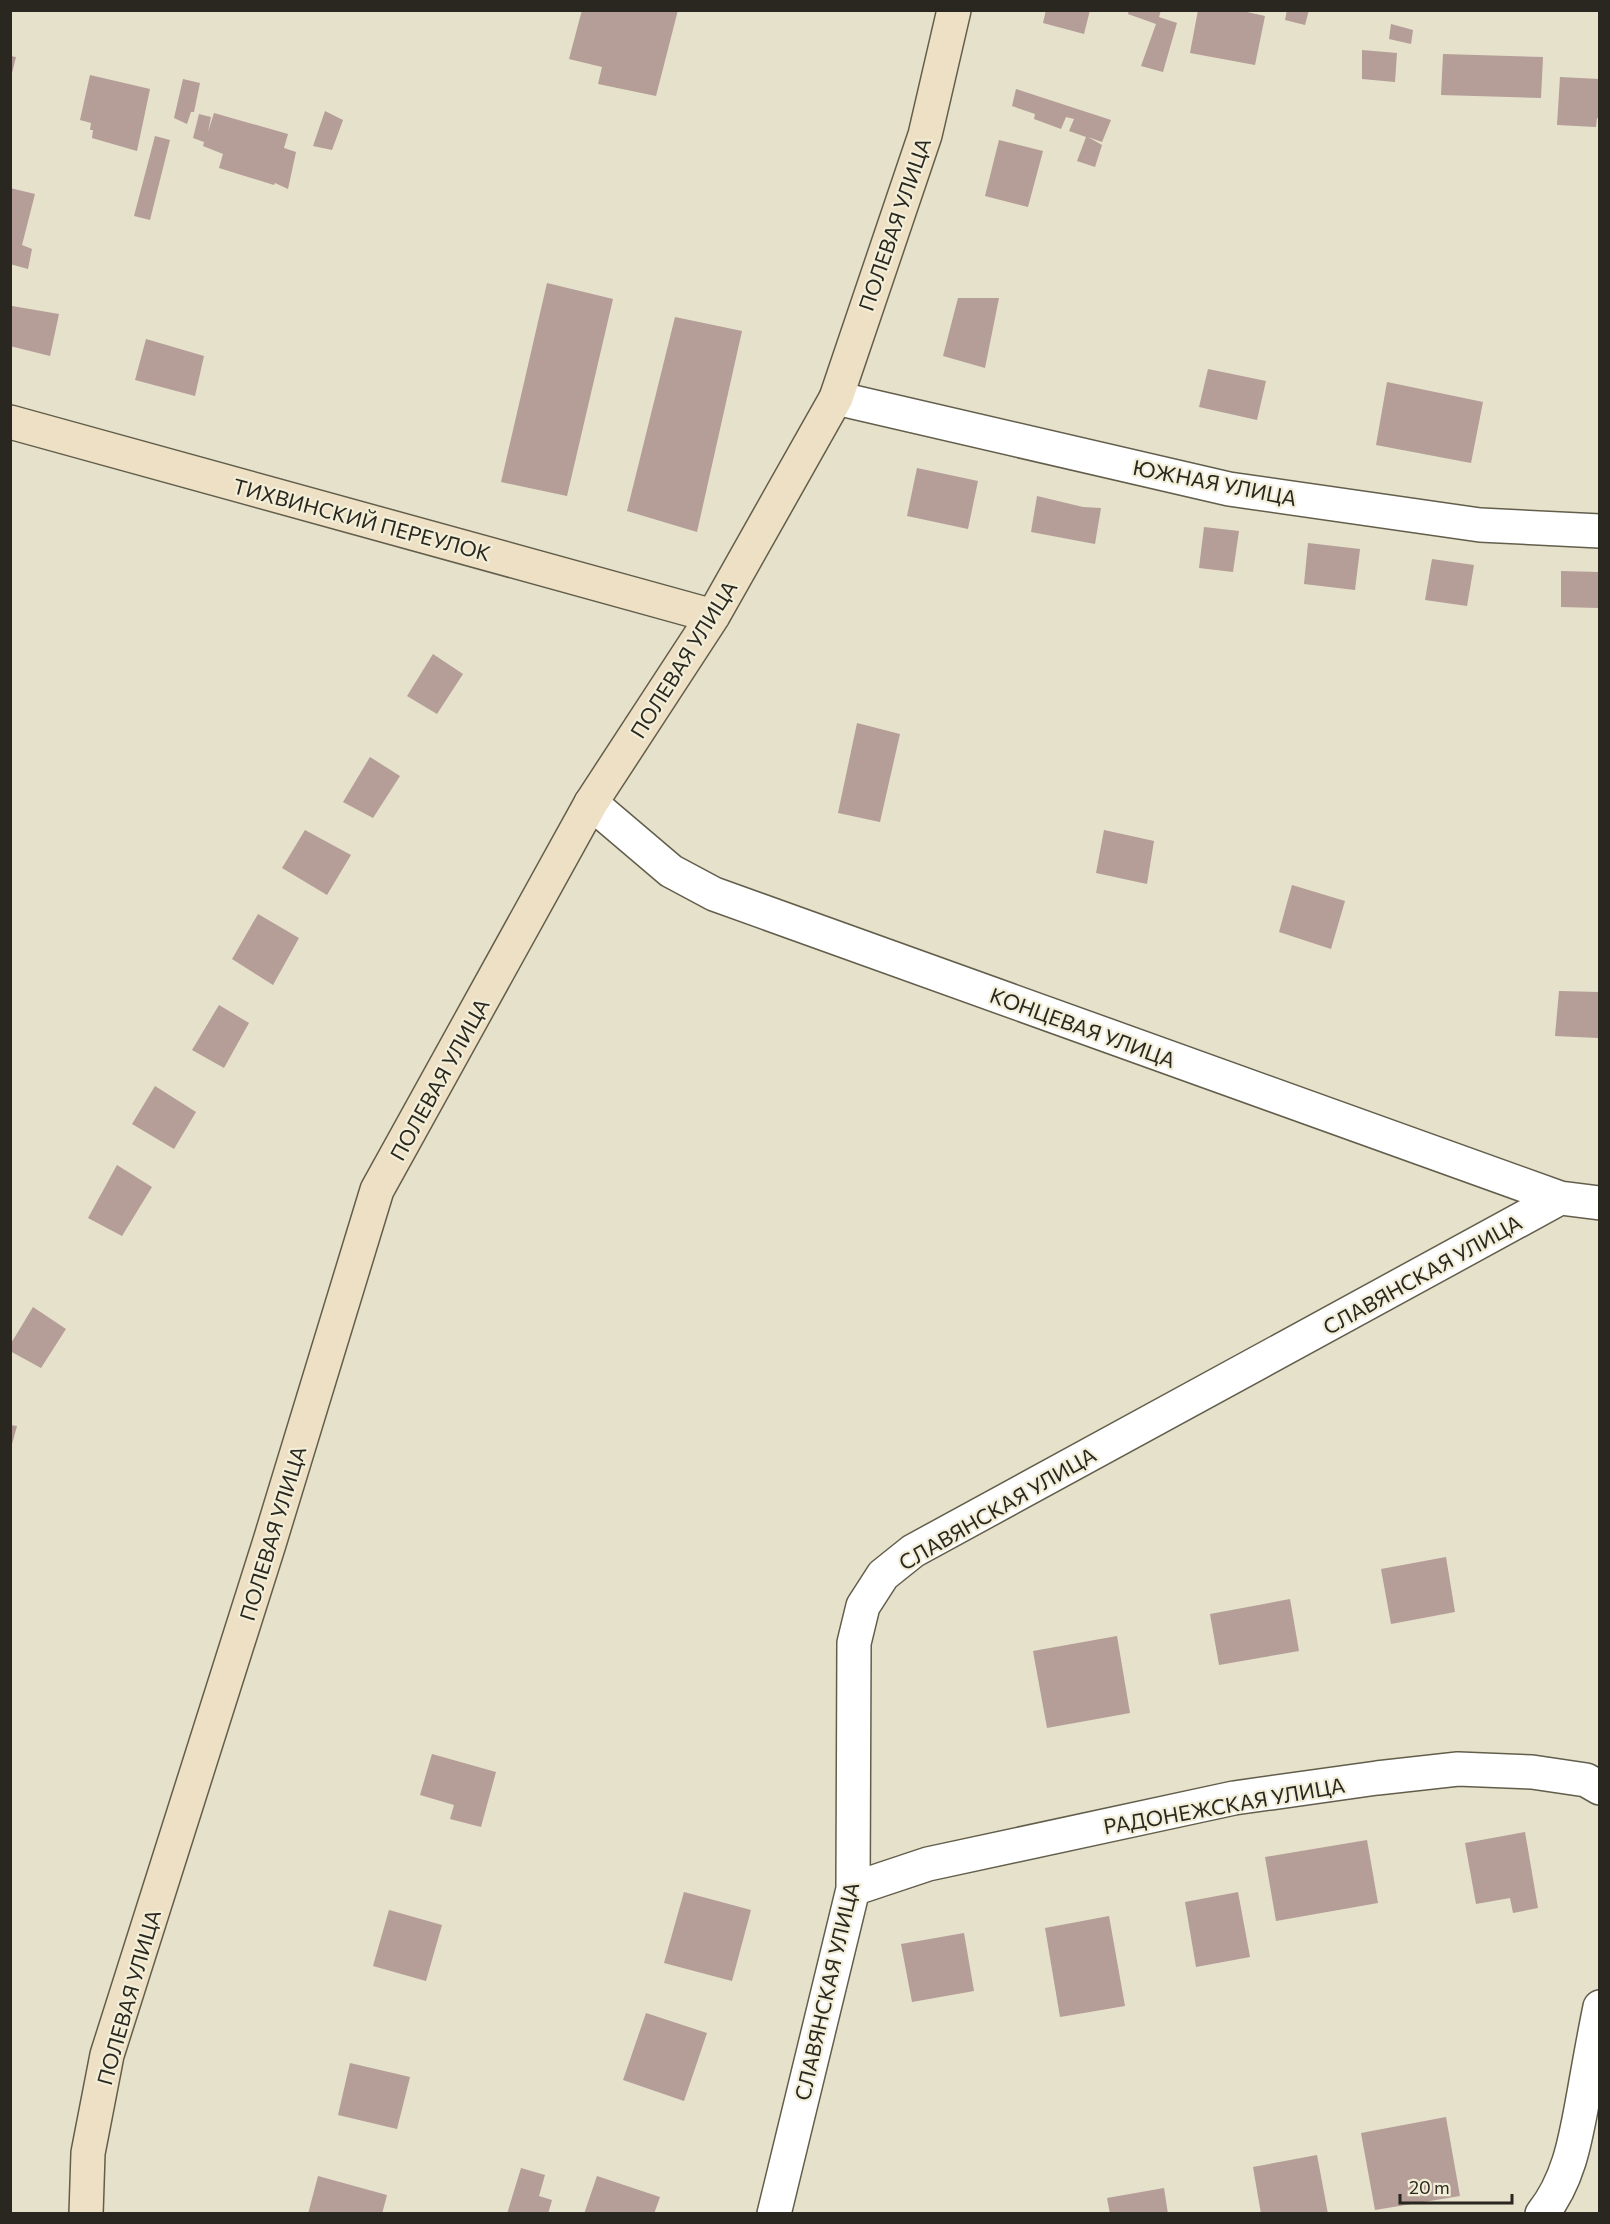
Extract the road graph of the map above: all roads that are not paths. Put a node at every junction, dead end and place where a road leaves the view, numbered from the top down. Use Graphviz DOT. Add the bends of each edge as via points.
graph roads {
  1 [pos="954,10"];
  2 [pos="836,398"];
  3 [pos="10,422"];
  4 [pos="1599,531"];
  5 [pos="713,616"];
  6 [pos="591,803"];
  7 [pos="1560,1198"];
  8 [pos="1599,1203"];
  9 [pos="1599,1788"];
  10 [pos="853,1889"];
  11 [pos="1599,2007"];
  12 [pos="86,2214"];
  13 [pos="774,2214"];
  14 [pos="1542,2214"];
  1 -- 2 [label="street, ПОЛЕВАЯ УЛИЦА" via="925,135"];
  2 -- 4 [label="street, ЮЖНАЯ УЛИЦА" via="1229,489 1480,525"];
  2 -- 5 [label="street, ПОЛЕВАЯ УЛИЦА"];
  3 -- 5 [label="street, ТИХВИНСКИЙ ПЕРЕУЛОК"];
  5 -- 6 [label="street, ПОЛЕВАЯ УЛИЦА"];
  6 -- 7 [label="street, КОНЦЕВАЯ УЛИЦА" via="671,871 714,894"];
  6 -- 12 [label="street, ПОЛЕВАЯ УЛИЦА" via="377,1190 107,2055 88,2153"];
  7 -- 8 [label="street, КОНЦЕВАЯ УЛИЦА"];
  7 -- 10 [label="street, СЛАВЯНСКАЯ УЛИЦА" via="913,1551 883,1575 863,1606 854,1643"];
  9 -- 10 [label="street, РАДОНЕЖСКАЯ УЛИЦА" via="1587,1780 1532,1772 1458,1769 1377,1778 1234,1798 928,1864"];
  10 -- 13 [label="street, СЛАВЯНСКАЯ УЛИЦА"];
  11 -- 14 [label="street" via="1567,2171"];
}
